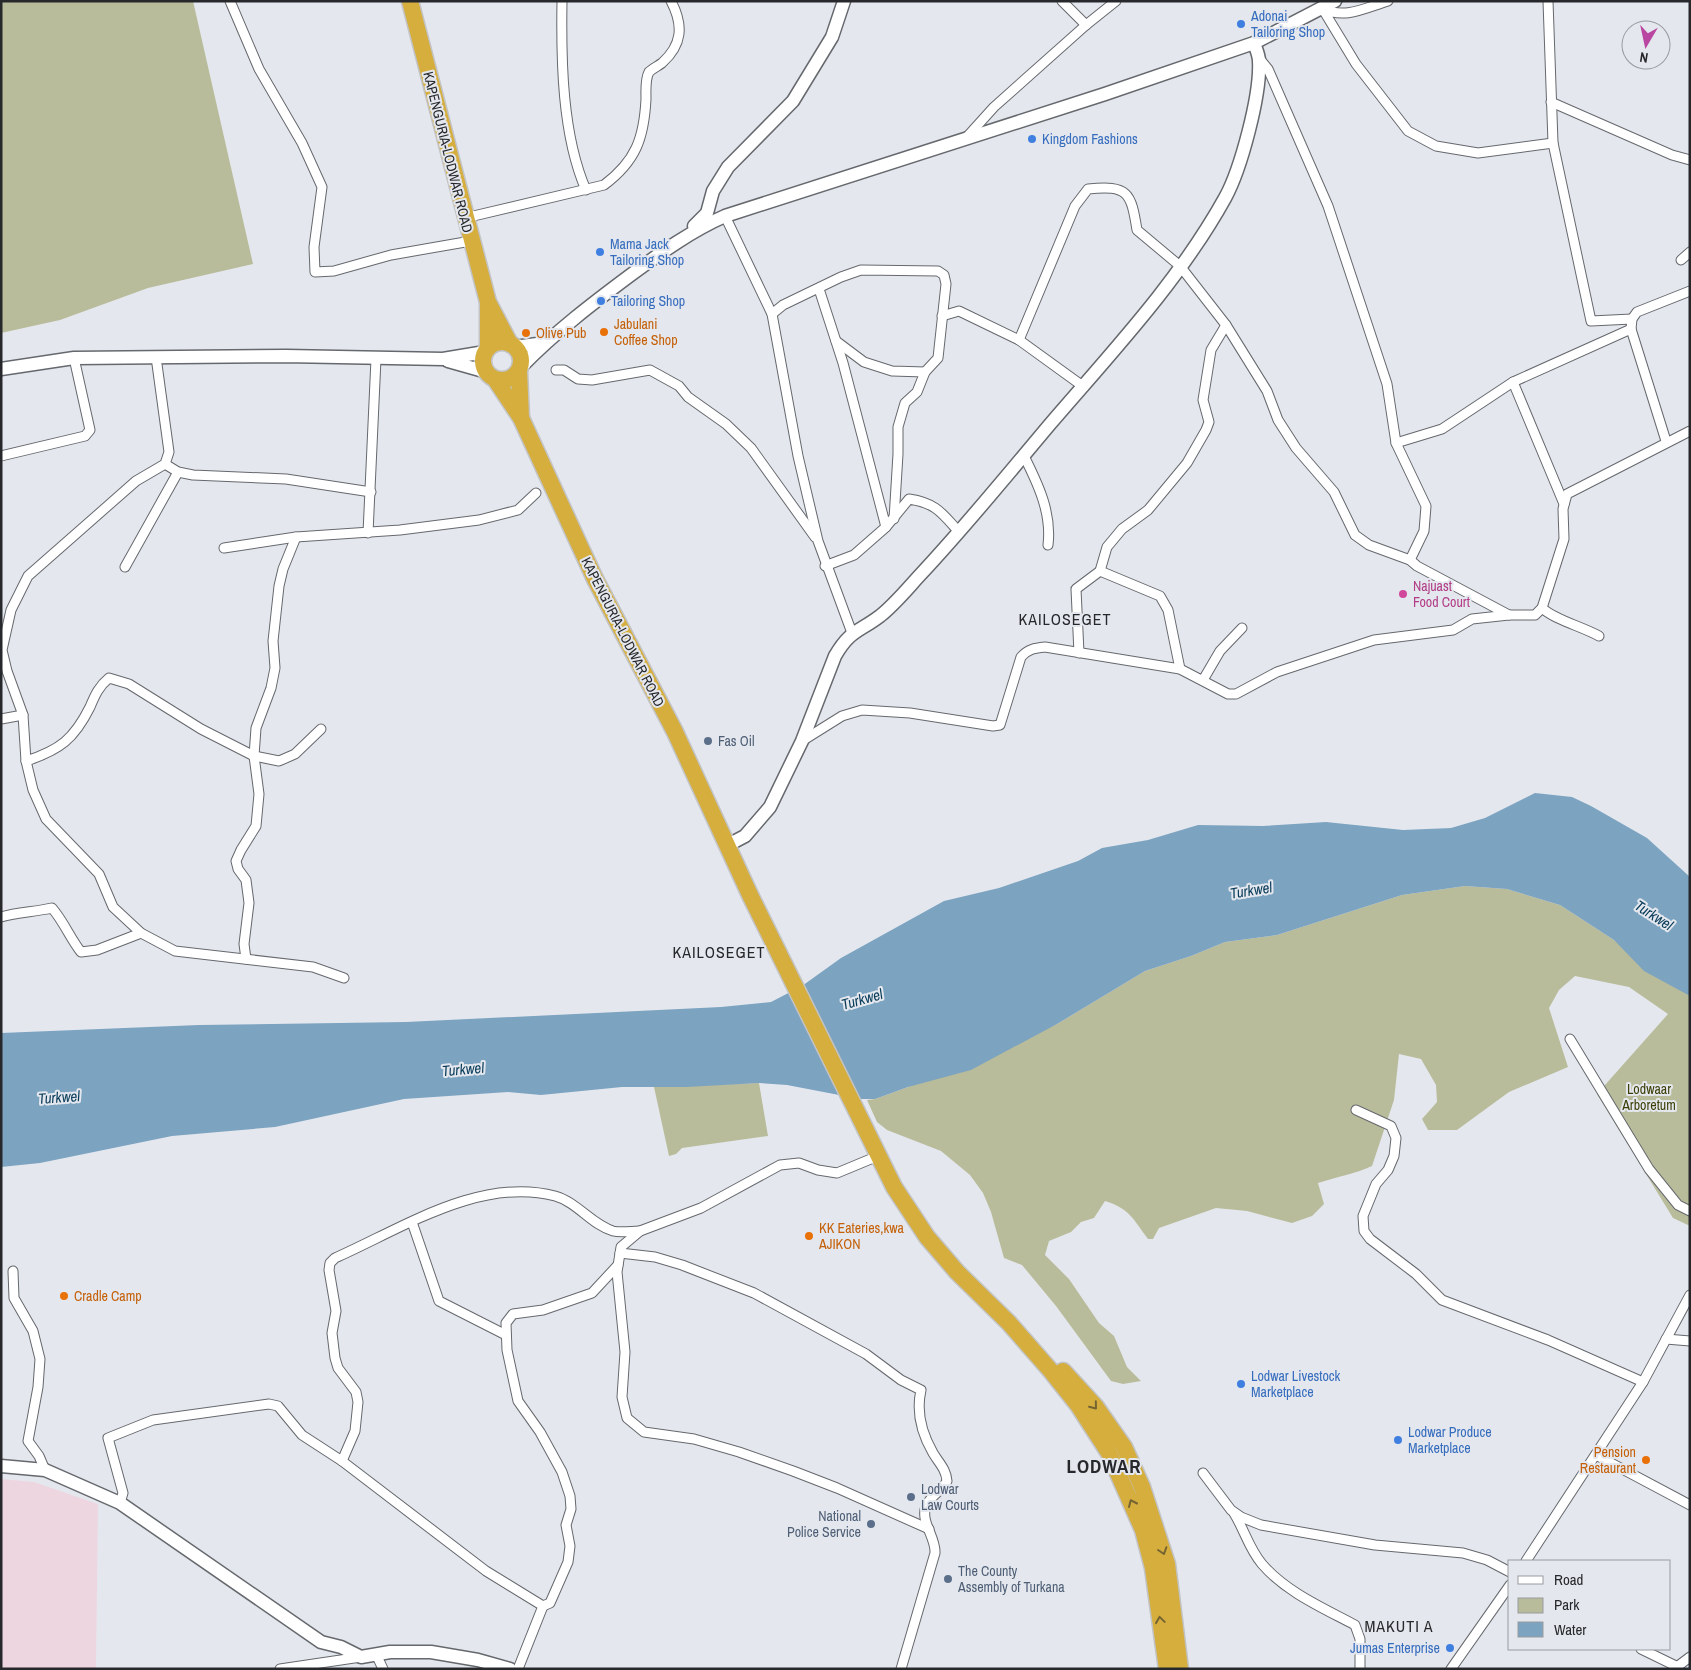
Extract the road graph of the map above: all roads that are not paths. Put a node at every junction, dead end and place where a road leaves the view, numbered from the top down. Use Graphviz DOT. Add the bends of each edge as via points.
graph roads {
  1 [pos="230,1"];
  2 [pos="410,1"];
  3 [pos="562,1"];
  4 [pos="671,1"];
  5 [pos="844,1"];
  6 [pos="1062,1"];
  7 [pos="1116,1"];
  8 [pos="1335,1"];
  9 [pos="1388,1"];
  10 [pos="1548,1"];
  11 [pos="1322,8"];
  12 [pos="1086,25"];
  13 [pos="1254,43"];
  14 [pos="1259,58"];
  15 [pos="1551,102"];
  16 [pos="966,138"];
  17 [pos="1552,144"];
  18 [pos="1690,160"];
  19 [pos="586,190"];
  20 [pos="725,216"];
  21 [pos="465,218"];
  22 [pos="683,237"];
  23 [pos="471,241"];
  24 [pos="1690,252"];
  25 [pos="1681,260"];
  26 [pos="1180,266"];
  27 [pos="819,289"];
  28 [pos="1690,291"];
  29 [pos="488,302"];
  30 [pos="772,314"];
  31 [pos="942,316"];
  32 [pos="1632,324"];
  33 [pos="1226,325"];
  34 [pos="836,340"];
  35 [pos="1019,340"];
  36 [pos="544,343"];
  37 [pos="512,346"];
  38 [pos="487,350"];
  39 [pos="156,357"];
  40 [pos="74,358"];
  41 [pos="376,359"];
  42 [pos="443,359"];
  43 [pos="1,369"];
  44 [pos="520,369"];
  45 [pos="556,370"];
  46 [pos="925,372"];
  47 [pos="491,375"];
  48 [pos="1513,382"];
  49 [pos="1084,387"];
  50 [pos="521,418"];
  51 [pos="1690,431"];
  52 [pos="1396,442"];
  53 [pos="1666,442"];
  54 [pos="1,456"];
  55 [pos="1024,456"];
  56 [pos="165,464"];
  57 [pos="178,472"];
  58 [pos="371,492"];
  59 [pos="536,493"];
  60 [pos="1564,504"];
  61 [pos="894,519"];
  62 [pos="886,528"];
  63 [pos="959,532"];
  64 [pos="368,533"];
  65 [pos="296,537"];
  66 [pos="818,542"];
  67 [pos="1048,545"];
  68 [pos="224,548"];
  69 [pos="1410,560"];
  70 [pos="825,566"];
  71 [pos="125,567"];
  72 [pos="1100,570"];
  73 [pos="1542,608"];
  74 [pos="1509,615"];
  75 [pos="1242,628"];
  76 [pos="852,633"];
  77 [pos="1599,636"];
  78 [pos="1079,653"];
  79 [pos="1180,669"];
  80 [pos="1203,680"];
  81 [pos="23,716"];
  82 [pos="1,719"];
  83 [pos="322,729"];
  84 [pos="802,741"];
  85 [pos="254,756"];
  86 [pos="26,761"];
  87 [pos="728,845"];
  88 [pos="1,917"];
  89 [pos="141,932"];
  90 [pos="246,959"];
  91 [pos="344,978"];
  92 [pos="1570,1039"];
  93 [pos="1356,1110"];
  94 [pos="878,1156"];
  95 [pos="1690,1211"];
  96 [pos="412,1222"];
  97 [pos="640,1231"];
  98 [pos="620,1253"];
  99 [pos="618,1265"];
  100 [pos="13,1271"];
  101 [pos="1690,1295"];
  102 [pos="1009,1323"];
  103 [pos="506,1334"];
  104 [pos="1666,1339"];
  105 [pos="1690,1340"];
  106 [pos="1643,1382"];
  107 [pos="1596,1455"];
  108 [pos="342,1461"];
  109 [pos="1,1466"];
  110 [pos="45,1470"];
  111 [pos="1203,1473"];
  112 [pos="120,1503"];
  113 [pos="1690,1505"];
  114 [pos="1231,1510"];
  115 [pos="929,1529"];
  116 [pos="1527,1560"];
  117 [pos="1508,1571"];
  118 [pos="1508,1588"];
  119 [pos="542,1606"];
  120 [pos="1644,1650"];
  121 [pos="376,1654"];
  122 [pos="361,1657"];
  123 [pos="1690,1657"];
  124 [pos="1675,1667"];
  125 [pos="280,1669"];
  126 [pos="383,1669"];
  127 [pos="510,1669"];
  128 [pos="518,1669"];
  129 [pos="901,1669"];
  130 [pos="1167,1669"];
  131 [pos="1180,1669"];
  132 [pos="1360,1669"];
  133 [pos="1452,1669"];
  1 -- 23 [label="street" via="259,69 302,142 322,187 314,247 315,272 334,271 391,254"];
  2 -- 21 [label="highway, KAPENGURIA-LODWAR ROAD"];
  3 -- 19 [label="street" via="561,62 574,155"];
  4 -- 19 [label="street" via="677,12 679,39 674,52 649,72 643,129 635,153 620,174 604,185"];
  5 -- 22 [label="street" via="832,36 793,100 728,167 713,191 707,213"];
  6 -- 12 [label="street"];
  7 -- 12 [label="street"];
  8 -- 11 [label="street"];
  9 -- 11 [label="street" via="1344,15"];
  10 -- 15 [label="street"];
  11 -- 13 [label="street"];
  11 -- 17 [label="street" via="1356,64 1408,131 1436,146 1478,153"];
  12 -- 16 [label="street" via="994,107"];
  13 -- 14 [label="street"];
  13 -- 16 [label="street"];
  14 -- 26 [label="street" via="1255,101 1230,186"];
  14 -- 52 [label="street" via="1268,69 1328,206 1387,384"];
  15 -- 17 [label="street"];
  15 -- 18 [label="street"];
  16 -- 20 [label="street"];
  17 -- 32 [label="street" via="1591,320"];
  19 -- 21 [label="street"];
  20 -- 22 [label="street"];
  20 -- 30 [label="street"];
  21 -- 23 [label="highway, KAPENGURIA-LODWAR ROAD"];
  22 -- 36 [label="street"];
  23 -- 29 [label="highway, KAPENGURIA-LODWAR ROAD"];
  24 -- 25 [label="street"];
  26 -- 33 [label="street"];
  26 -- 35 [label="street" via="1137,230 1133,200 1122,190 1088,189 1075,206"];
  26 -- 49 [label="street"];
  27 -- 30 [label="street" via="783,305"];
  27 -- 31 [label="street" via="861,270 938,271 944,275 946,284"];
  27 -- 34 [label="street"];
  28 -- 32 [label="street" via="1637,312"];
  29 -- 37 [label="highway, KAPENGURIA-LODWAR ROAD"];
  29 -- 38 [label="highway, KAPENGURIA-LODWAR ROAD"];
  30 -- 66 [label="street" via="798,456"];
  31 -- 35 [label="street" via="959,311"];
  31 -- 46 [label="street" via="938,358"];
  32 -- 48 [label="street"];
  32 -- 53 [label="street"];
  33 -- 69 [label="street" via="1267,391 1278,420 1296,448 1334,492 1354,535 1369,545"];
  33 -- 72 [label="street" via="1211,350 1204,400 1209,422 1206,430 1187,463 1148,510 1122,528 1107,547"];
  34 -- 46 [label="street" via="864,362 892,371"];
  34 -- 62 [label="street"];
  35 -- 49 [label="street"];
  36 -- 37 [label="street"];
  36 -- 44 [label="street"];
  37 -- 38 [label="highway" via="495,342"];
  37 -- 44 [label="highway" via="521,356"];
  38 -- 42 [label="street"];
  38 -- 47 [label="highway" via="484,359"];
  39 -- 40 [label="street"];
  39 -- 41 [label="street"];
  39 -- 56 [label="street" via="168,436 169,452"];
  40 -- 43 [label="street"];
  40 -- 54 [label="street" via="90,430 85,436"];
  41 -- 42 [label="street"];
  41 -- 58 [label="street"];
  42 -- 47 [label="street"];
  44 -- 47 [label="highway" via="510,380"];
  44 -- 50 [label="highway, KAPENGURIA-LODWAR ROAD"];
  45 -- 66 [label="street" via="564,370 578,379 592,380 650,370 679,386 751,448"];
  46 -- 61 [label="street" via="916,392 906,403 898,427"];
  47 -- 50 [label="highway, KAPENGURIA-LODWAR ROAD"];
  48 -- 52 [label="street" via="1442,430"];
  48 -- 60 [label="street"];
  49 -- 55 [label="street"];
  50 -- 87 [label="highway, KAPENGURIA-LODWAR ROAD" via="582,553 675,732"];
  51 -- 53 [label="street"];
  52 -- 69 [label="street" via="1426,506 1424,531"];
  53 -- 60 [label="street" via="1567,494"];
  55 -- 63 [label="street"];
  55 -- 67 [label="street" via="1039,485 1048,516"];
  56 -- 57 [label="street"];
  56 -- 81 [label="street" via="136,481 28,576 6,626 2,650"];
  57 -- 58 [label="street" via="286,480"];
  57 -- 71 [label="street"];
  58 -- 64 [label="street"];
  59 -- 64 [label="street" via="518,510 507,515 459,524"];
  60 -- 73 [label="street" via="1564,538"];
  61 -- 62 [label="street"];
  61 -- 63 [label="street" via="909,499 924,501 938,508"];
  62 -- 70 [label="street" via="854,555"];
  63 -- 76 [label="street" via="882,615"];
  64 -- 65 [label="street"];
  65 -- 68 [label="street"];
  65 -- 85 [label="street" via="282,569 273,641 275,668 256,728"];
  66 -- 70 [label="street"];
  69 -- 74 [label="street"];
  70 -- 76 [label="street"];
  72 -- 78 [label="street" via="1076,589"];
  72 -- 79 [label="street" via="1160,596 1168,610"];
  73 -- 74 [label="street" via="1535,615"];
  73 -- 77 [label="street" via="1550,616"];
  74 -- 80 [label="street" via="1472,619 1453,630 1394,636 1357,644 1277,672 1236,694 1228,694"];
  75 -- 80 [label="street" via="1220,651"];
  76 -- 84 [label="street" via="835,656"];
  78 -- 79 [label="street"];
  78 -- 84 [label="street" via="1045,647 1026,651 1021,657 1000,725 862,710 842,716"];
  79 -- 80 [label="street"];
  81 -- 82 [label="street"];
  81 -- 86 [label="street"];
  83 -- 85 [label="street" via="296,754 279,761"];
  84 -- 87 [label="street" via="782,786 760,821 745,836"];
  85 -- 86 [label="street" via="201,729 129,684 109,678 100,685 72,736 45,755"];
  85 -- 90 [label="street" via="259,794 256,826 236,861 246,880 249,903 244,944"];
  86 -- 89 [label="street" via="32,790 46,819 99,874 113,907"];
  87 -- 94 [label="highway, KAPENGURIA-LODWAR ROAD"];
  88 -- 89 [label="street" via="52,908 81,952 97,950"];
  89 -- 90 [label="street" via="174,951"];
  90 -- 91 [label="street" via="313,967"];
  92 -- 95 [label="street" via="1649,1169 1678,1205"];
  93 -- 106 [label="street" via="1391,1126 1396,1138 1392,1163 1376,1184 1363,1216 1364,1231 1370,1240 1416,1274 1442,1300 1548,1340"];
  94 -- 97 [label="street" via="837,1173 799,1163 780,1165 700,1208"];
  94 -- 102 [label="highway, KAPENGURIA-LODWAR ROAD" via="894,1188 926,1237"];
  96 -- 97 [label="street" via="478,1197 517,1191 571,1202 613,1231"];
  96 -- 103 [label="street" via="439,1301"];
  96 -- 108 [label="street" via="330,1263 336,1311 332,1333 335,1358 338,1368 356,1392 358,1402 355,1431"];
  97 -- 98 [label="street" via="621,1247"];
  98 -- 99 [label="street"];
  98 -- 115 [label="street" via="655,1257 682,1265 754,1294 866,1354 901,1380 921,1390 920,1419 930,1448 946,1476 945,1484 926,1506"];
  99 -- 103 [label="street" via="592,1293 543,1310 510,1315"];
  99 -- 115 [label="street" via="625,1352 622,1397 627,1418 644,1432 694,1439 793,1471"];
  100 -- 110 [label="street" via="14,1298 32,1331 40,1359 28,1441"];
  101 -- 104 [label="street"];
  130 -- 102 [label="highway, one-way" via="1153,1568 1143,1530 1109,1453 1078,1405"];
  102 -- 131 [label="highway, one-way" via="1049,1355 1096,1407 1124,1447 1142,1487 1167,1564"];
  103 -- 119 [label="street" via="518,1401 562,1472 571,1503 566,1520 570,1550 568,1562 550,1603"];
  104 -- 105 [label="street"];
  104 -- 106 [label="street"];
  106 -- 107 [label="street"];
  107 -- 113 [label="street"];
  107 -- 116 [label="street"];
  108 -- 112 [label="street" via="302,1435 278,1406 152,1420 108,1438 123,1493"];
  108 -- 119 [label="street" via="486,1571"];
  109 -- 110 [label="street"];
  110 -- 112 [label="street"];
  111 -- 114 [label="street"];
  112 -- 122 [label="street" via="321,1642"];
  114 -- 117 [label="street" via="1250,1521 1278,1529 1376,1545 1464,1553"];
  114 -- 132 [label="street" via="1261,1563 1304,1598 1355,1625 1360,1639"];
  115 -- 129 [label="street" via="935,1553"];
  118 -- 133 [label="street"];
  119 -- 128 [label="street"];
  120 -- 124 [label="street"];
  121 -- 122 [label="street"];
  121 -- 126 [label="street"];
  121 -- 127 [label="street" via="432,1652"];
  122 -- 125 [label="street"];
  123 -- 124 [label="street"];
}
